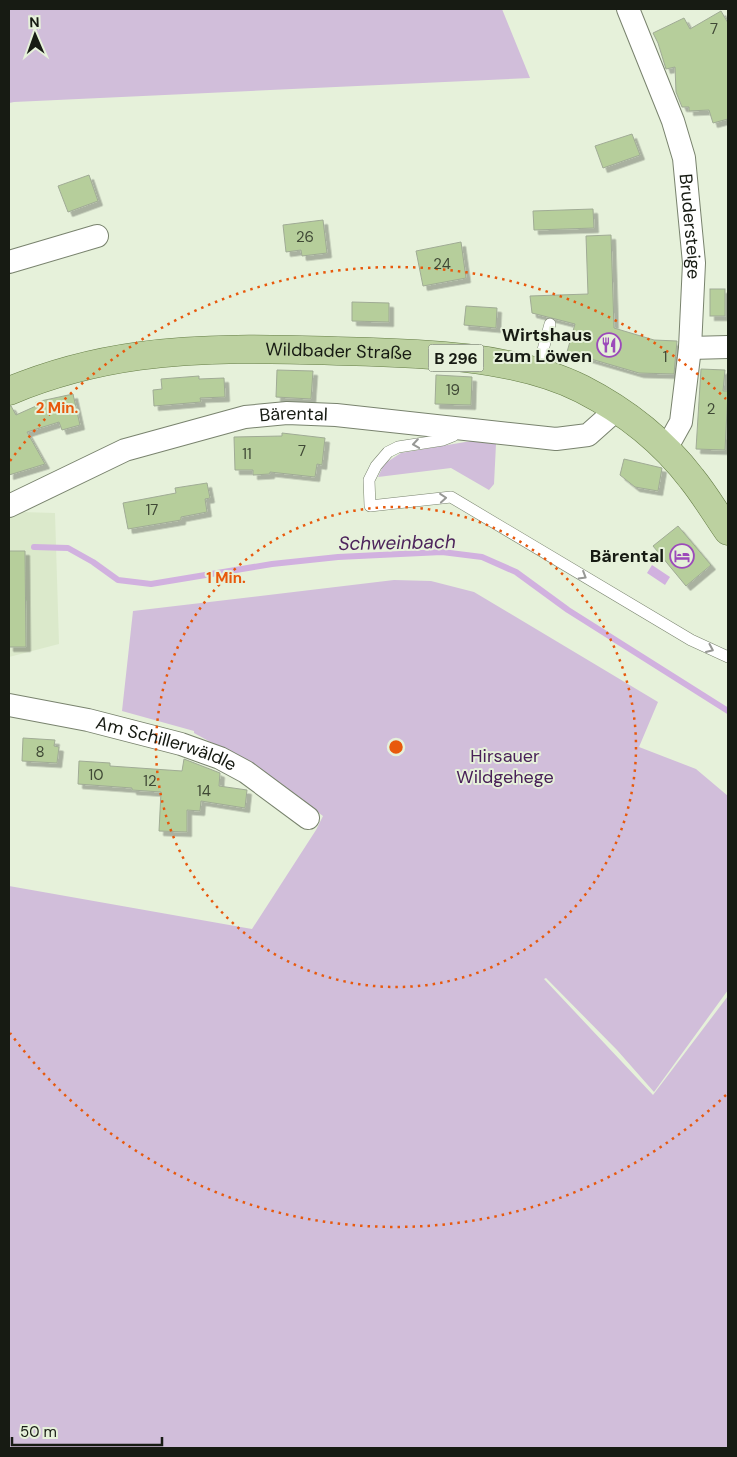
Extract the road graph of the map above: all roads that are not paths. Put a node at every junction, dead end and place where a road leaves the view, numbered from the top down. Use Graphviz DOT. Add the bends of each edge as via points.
graph roads {
  1 [pos="628,9"];
  2 [pos="97,236"];
  3 [pos="9,262"];
  4 [pos="550,324"];
  5 [pos="728,347"];
  6 [pos="690,348"];
  7 [pos="537,372"];
  8 [pos="9,391"];
  9 [pos="616,410"];
  10 [pos="458,427"];
  11 [pos="666,449"];
  12 [pos="9,506"];
  13 [pos="728,531"];
  14 [pos="728,657"];
  15 [pos="9,704"];
  16 [pos="308,818"];
  1 -- 6 [label="street, Brudersteige" via="674,121 684,158 694,263"];
  2 -- 3 [label="street"];
  4 -- 7 [label="lane"];
  5 -- 6 [label="street"];
  6 -- 11 [label="street, Brudersteige" via="681,422"];
  7 -- 8 [label="main road, Wildbader Straße / B 296" via="413,353 285,349 200,351 138,356 85,366"];
  7 -- 9 [label="main road, Wildbader Straße / B 296" via="582,389"];
  9 -- 10 [label="street, Bärental" via="588,435 556,439"];
  9 -- 11 [label="main road, Wildbader Straße / B 296" via="645,429"];
  10 -- 12 [label="street, Bärental" via="336,415 287,413 245,417 125,450"];
  10 -- 14 [label="lane, one-way" via="453,436 443,440 398,447 388,452 369,480 370,506 451,497 691,640"];
  11 -- 13 [label="main road, Wildbader Straße / B 296" via="693,479"];
  15 -- 16 [label="street, Am Schillerwäldle" via="182,744 220,758 246,772"];
}
